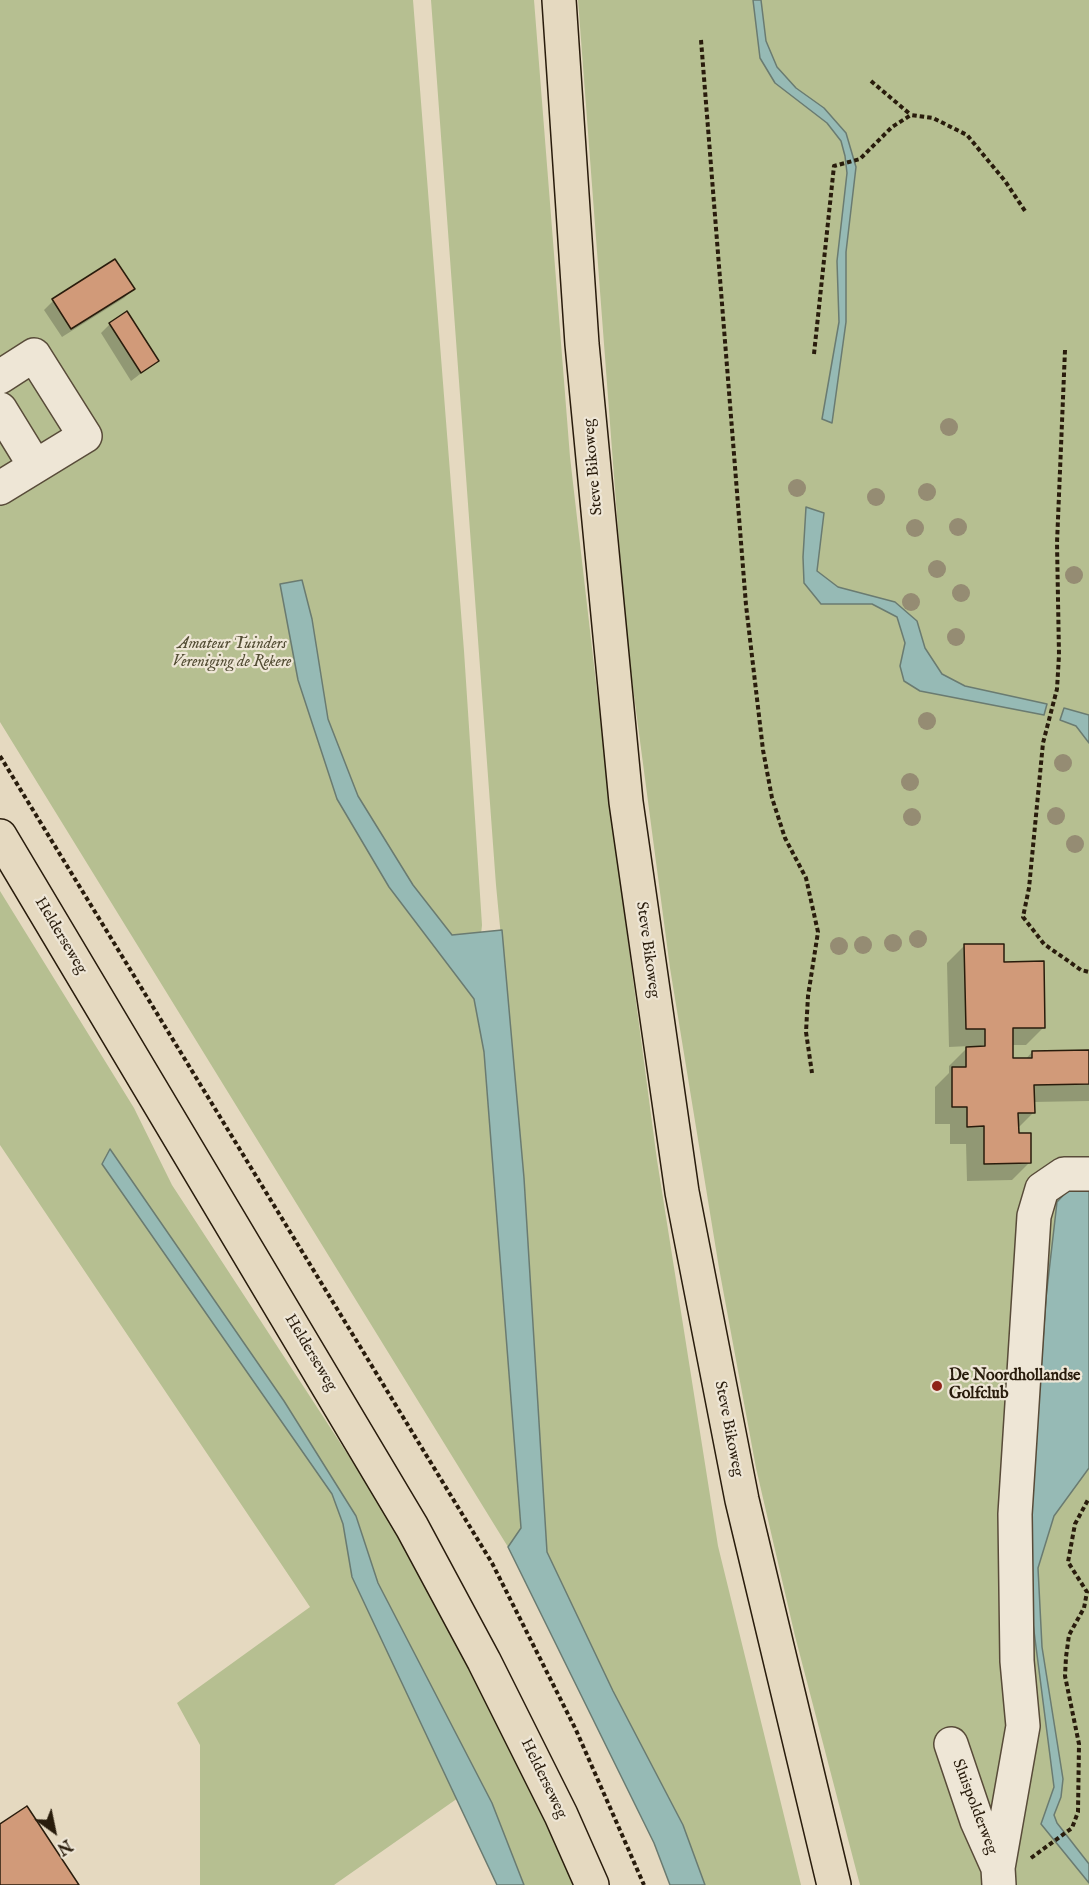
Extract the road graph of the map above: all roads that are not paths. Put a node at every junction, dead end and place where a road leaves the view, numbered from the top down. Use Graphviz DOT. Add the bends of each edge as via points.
graph roads {
  1 [pos="558,0"];
  2 [pos="0,377"];
  3 [pos="0,409"];
  4 [pos="35,466"];
  5 [pos="0,488"];
  6 [pos="0,836"];
  7 [pos="1089,1174"];
  8 [pos="951,1744"];
  9 [pos="999,1877"];
  10 [pos="592,1885"];
  11 [pos="834,1885"];
  1 -- 11 [label="main road, Steve Bikoweg" via="582,344 626,802 681,1180 742,1500"];
  2 -- 4 [label="lane" via="34,355 85,436"];
  3 -- 4 [label="lane"];
  4 -- 5 [label="lane"];
  6 -- 10 [label="main road, Helderseweg" via="407,1518 484,1660"];
  7 -- 9 [label="lane" via="1064,1174 1042,1189 1034,1216 1015,1514 1017,1661 1023,1726"];
  8 -- 9 [label="lane, Sluispolderweg"];
}
